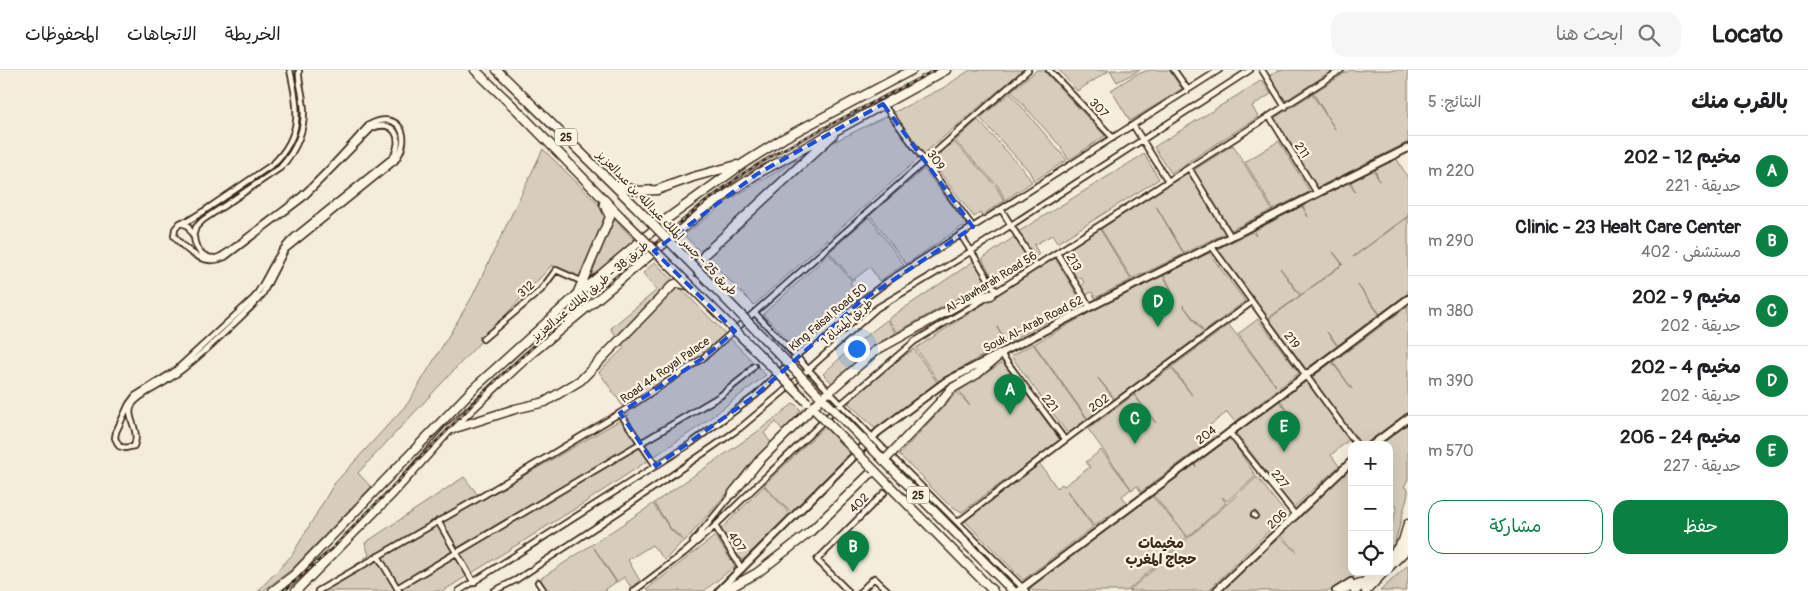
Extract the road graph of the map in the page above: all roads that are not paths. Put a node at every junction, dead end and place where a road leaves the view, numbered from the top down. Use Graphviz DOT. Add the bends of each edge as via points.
graph roads {
  1 [pos="290,70"];
  2 [pos="475,70"];
  3 [pos="497,70"];
  4 [pos="912,70"];
  5 [pos="946,70"];
  6 [pos="1028,70"];
  7 [pos="1049,70"];
  8 [pos="1174,70"];
  9 [pos="1219,70"];
  10 [pos="1250,70"];
  11 [pos="1262,70"];
  12 [pos="1341,70"];
  13 [pos="298,72"];
  14 [pos="1188,90"];
  15 [pos="883,104"];
  16 [pos="1285,107"];
  17 [pos="1270,117"];
  18 [pos="1133,125"];
  19 [pos="842,126"];
  20 [pos="1113,138"];
  21 [pos="1143,139"];
  22 [pos="1408,148"];
  23 [pos="925,161"];
  24 [pos="744,163"];
  25 [pos="1190,168"];
  26 [pos="1168,181"];
  27 [pos="614,184"];
  28 [pos="1318,193"];
  29 [pos="600,198"];
  30 [pos="1001,209"];
  31 [pos="180,222"];
  32 [pos="1011,225"];
  33 [pos="973,227"];
  34 [pos="961,235"];
  35 [pos="194,237"];
  36 [pos="1231,237"];
  37 [pos="1212,247"];
  38 [pos="971,251"];
  39 [pos="1057,252"];
  40 [pos="1036,266"];
  41 [pos="698,272"];
  42 [pos="583,282"];
  43 [pos="688,285"];
  44 [pos="994,293"];
  45 [pos="577,295"];
  46 [pos="1408,299"];
  47 [pos="1252,302"];
  48 [pos="1090,307"];
  49 [pos="755,313"];
  50 [pos="483,339"];
  51 [pos="1001,354"];
  52 [pos="796,357"];
  53 [pos="754,366"];
  54 [pos="808,369"];
  55 [pos="1306,375"];
  56 [pos="830,392"];
  57 [pos="821,397"];
  58 [pos="841,404"];
  59 [pos="812,406"];
  60 [pos="620,413"];
  61 [pos="1408,418"];
  62 [pos="448,431"];
  63 [pos="1229,432"];
  64 [pos="872,437"];
  65 [pos="1065,440"];
  66 [pos="1354,441"];
  67 [pos="1377,441"];
  68 [pos="640,444"];
  69 [pos="884,461"];
  70 [pos="656,466"];
  71 [pos="1348,466"];
  72 [pos="874,470"];
  73 [pos="733,493"];
  74 [pos="884,493"];
  75 [pos="1296,516"];
  76 [pos="438,521"];
  77 [pos="958,522"];
  78 [pos="1408,524"];
  79 [pos="715,526"];
  80 [pos="1408,543"];
  81 [pos="456,553"];
  82 [pos="684,553"];
  83 [pos="1393,554"];
  84 [pos="378,556"];
  85 [pos="1393,563"];
  86 [pos="742,569"];
  87 [pos="1366,576"];
  88 [pos="1371,576"];
  89 [pos="1380,576"];
  90 [pos="538,582"];
  91 [pos="1351,582"];
  92 [pos="1364,582"];
  93 [pos="474,583"];
  94 [pos="398,590"];
  95 [pos="1022,590"];
  96 [pos="1357,590"];
  97 [pos="273,591"];
  98 [pos="296,591"];
  99 [pos="318,591"];
  100 [pos="459,591"];
  101 [pos="494,591"];
  102 [pos="544,591"];
  103 [pos="634,591"];
  104 [pos="719,591"];
  105 [pos="724,591"];
  106 [pos="848,591"];
  107 [pos="861,591"];
  108 [pos="888,591"];
  109 [pos="993,591"];
  110 [pos="1013,591"];
  111 [pos="1216,591"];
  112 [pos="1335,591"];
  113 [pos="1340,591"];
  114 [pos="1366,591"];
  1 -- 31 [label="street" via="297,118 290,144 273,164 188,221"];
  2 -- 29 [label="main road, 25"];
  3 -- 27 [label="main road, طريق 25 - جسر الملك عبدالله بن عبدالعزيز / 25"];
  4 -- 24 [label="main road, طريق 38 - طريق الملك عبدالعزيز"];
  5 -- 15 [label="main road, طريق 38 - طريق الملك عبدالعزيز"];
  6 -- 23 [label="street, Road 44 Royal Palace"];
  7 -- 20 [label="street, 307"];
  8 -- 14 [label="street"];
  9 -- 14 [label="street, King Faisal Road 50"];
  10 -- 21 [label="street, طريق المشاة 1"];
  11 -- 16 [label="street"];
  12 -- 16 [label="street, Al-Jawharah Road 56"];
  13 -- 35 [label="street" via="304,104 303,129 289,159 203,220 196,227"];
  14 -- 18 [label="street, King Faisal Road 50"];
  15 -- 19 [label="main road, طريق 38 - طريق الملك عبدالعزيز"];
  15 -- 23 [label="street, 309"];
  16 -- 17 [label="street, Al-Jawharah Road 56"];
  17 -- 25 [label="street, Al-Jawharah Road 56"];
  17 -- 28 [label="street, 211"];
  18 -- 20 [label="street, King Faisal Road 50"];
  18 -- 21 [label="street"];
  19 -- 41 [label="main road" via="706,253 699,263"];
  19 -- 62 [label="main road, طريق 38 - طريق الملك عبدالعزيز" via="757,174 708,207 526,358"];
  20 -- 30 [label="street, King Faisal Road 50"];
  21 -- 26 [label="street"];
  21 -- 32 [label="street, طريق المشاة 1"];
  22 -- 28 [label="main road, Souk Al-Arab Road 62"];
  23 -- 33 [label="street, 309"];
  23 -- 49 [label="street, Road 44 Royal Palace"];
  24 -- 27 [label="main road" via="657,190 640,191"];
  24 -- 45 [label="main road, طريق 38 - طريق الملك عبدالعزيز" via="664,221"];
  25 -- 26 [label="street, Al-Jawharah Road 56"];
  25 -- 36 [label="street"];
  26 -- 39 [label="street, Al-Jawharah Road 56"];
  27 -- 41 [label="main road, طريق 25 - جسر الملك عبدالله بن عبدالعزيز / 25, bridge"];
  28 -- 36 [label="main road, Souk Al-Arab Road 62"];
  29 -- 42 [label="main road" via="610,217"];
  29 -- 43 [label="main road, 25, bridge"];
  30 -- 32 [label="street"];
  30 -- 33 [label="street, King Faisal Road 50"];
  31 -- 35 [label="street" via="187,225"];
  31 -- 35 [label="street" via="174,236 182,245 202,258 218,261 303,198 372,128 385,126 397,134 398,149 393,157 288,243 254,298 174,371 135,396 116,432 119,446 125,448 134,446 137,439 130,414 132,405 174,376 257,301 280,258 296,240 395,161 405,141 401,129 384,120 369,125 299,198 218,258 199,252"];
  32 -- 38 [label="street, طريق المشاة 1"];
  32 -- 40 [label="street"];
  33 -- 34 [label="street, King Faisal Road 50"];
  34 -- 38 [label="street"];
  34 -- 52 [label="street, King Faisal Road 50" via="888,281"];
  36 -- 37 [label="main road, Souk Al-Arab Road 62"];
  37 -- 47 [label="street, 219"];
  37 -- 48 [label="main road, Souk Al-Arab Road 62"];
  38 -- 44 [label="street"];
  38 -- 54 [label="street, طريق المشاة 1" via="877,308"];
  39 -- 40 [label="street, Al-Jawharah Road 56"];
  39 -- 48 [label="street, 213"];
  40 -- 44 [label="street, Al-Jawharah Road 56"];
  41 -- 57 [label="main road, طريق 25 - جسر الملك عبدالله بن عبدالعزيز / 25, bridge"];
  42 -- 45 [label="main road"];
  42 -- 50 [label="street, 312" via="556,270 541,290"];
  43 -- 59 [label="main road, 25, bridge"];
  43 -- 62 [label="main road" via="673,285 581,380 545,402"];
  44 -- 56 [label="main road" via="967,300 875,351"];
  44 -- 58 [label="street, Al-Jawharah Road 56" via="915,341"];
  45 -- 97 [label="main road, طريق 38 - طريق الملك عبدالعزيز" via="474,388 294,575"];
  46 -- 55 [label="main road, 204"];
  47 -- 55 [label="street, 219"];
  47 -- 65 [label="street, 202"];
  48 -- 51 [label="main road, Souk Al-Arab Road 62"];
  49 -- 52 [label="street"];
  49 -- 60 [label="street, Road 44 Royal Palace" via="703,358"];
  51 -- 64 [label="main road, Souk Al-Arab Road 62" via="944,382"];
  51 -- 65 [label="street, 221"];
  51 -- 69 [label="main road, bridge" via="977,374 951,389"];
  52 -- 54 [label="street"];
  52 -- 70 [label="street, King Faisal Road 50" via="756,395"];
  53 -- 68 [label="street" via="720,396"];
  54 -- 56 [label="street"];
  54 -- 101 [label="street, طريق المشاة 1" via="740,428 617,514"];
  55 -- 63 [label="main road, 204"];
  55 -- 66 [label="street, 219"];
  56 -- 57 [label="main road"];
  56 -- 58 [label="street"];
  57 -- 59 [label="main road"];
  57 -- 69 [label="main road, طريق 25 - جسر الملك عبدالله بن عبدالعزيز / 25, bridge"];
  58 -- 64 [label="street"];
  58 -- 79 [label="street, Al-Jawharah Road 56"];
  59 -- 72 [label="main road, 25, bridge"];
  59 -- 73 [label="main road"];
  60 -- 68 [label="street"];
  60 -- 76 [label="street, Road 44 Royal Palace"];
  61 -- 67 [label="main road"];
  62 -- 98 [label="main road, طريق 38 - طريق الملك عبدالعزيز" via="384,503"];
  63 -- 75 [label="street, 227"];
  63 -- 95 [label="main road, 204"];
  64 -- 77 [label="street"];
  64 -- 86 [label="main road, Souk Al-Arab Road 62"];
  65 -- 77 [label="street, 202"];
  68 -- 70 [label="street"];
  68 -- 81 [label="street"];
  69 -- 110 [label="main road, طريق 25 - جسر الملك عبدالله بن عبدالعزيز / 25, bridge"];
  70 -- 93 [label="street, King Faisal Road 50"];
  71 -- 75 [label="main road, 206"];
  72 -- 105 [label="main road" via="810,532 757,573"];
  72 -- 109 [label="main road, 25"];
  73 -- 82 [label="street, Al-Jawharah Road 56"];
  74 -- 106 [label="street, 402" via="817,560"];
  75 -- 111 [label="main road, 206"];
  76 -- 81 [label="street"];
  76 -- 84 [label="street, Road 44 Royal Palace"];
  77 -- 95 [label="street"];
  78 -- 83 [label="main road" via="1403,541"];
  79 -- 82 [label="street, Al-Jawharah Road 56"];
  79 -- 86 [label="street, 407"];
  80 -- 85 [label="main road"];
  81 -- 93 [label="street"];
  81 -- 94 [label="street"];
  82 -- 103 [label="street, Al-Jawharah Road 56"];
  84 -- 94 [label="street"];
  84 -- 99 [label="street, Road 44 Royal Palace"];
  86 -- 104 [label="main road, Souk Al-Arab Road 62"];
  87 -- 92 [label="street"];
  88 -- 92 [label="main road"];
  89 -- 114 [label="main road"];
  90 -- 102 [label="street"];
  91 -- 112 [label="street"];
  92 -- 96 [label="main road"];
  92 -- 113 [label="main road"];
  93 -- 100 [label="street, King Faisal Road 50"];
  107 -- 108 [label="street" via="874,578"];
}
